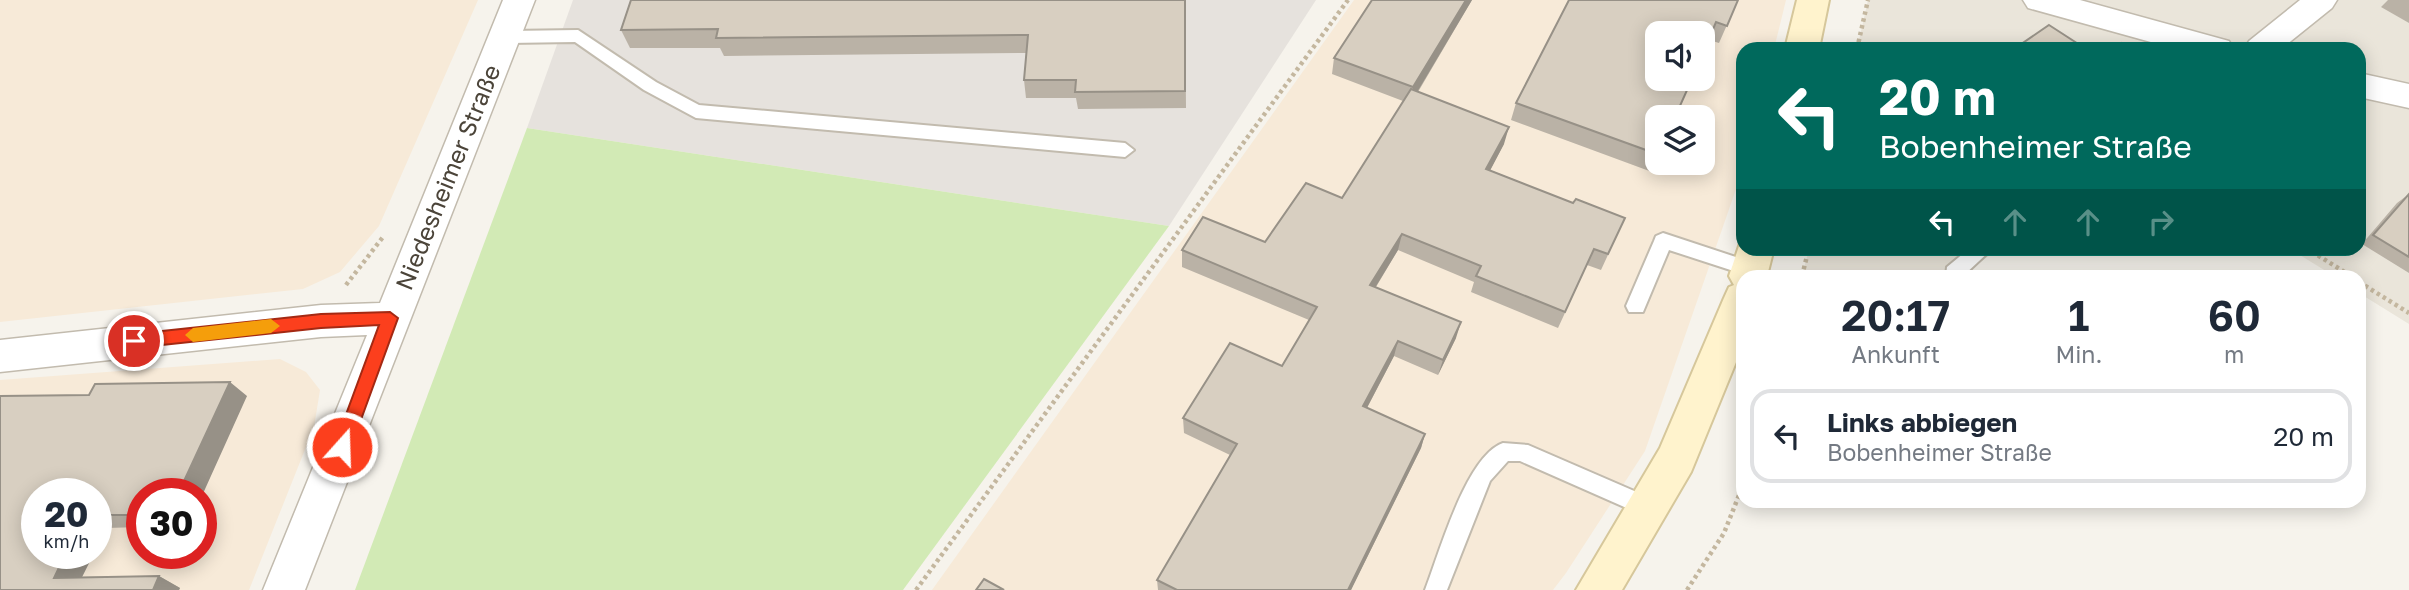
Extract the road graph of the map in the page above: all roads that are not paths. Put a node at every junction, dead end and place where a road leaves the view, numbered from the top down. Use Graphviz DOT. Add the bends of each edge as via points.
graph roads {
  1 [pos="519,0"];
  2 [pos="1813,0"];
  3 [pos="2039,0"];
  4 [pos="2321,0"];
  5 [pos="504,37"];
  6 [pos="1804,42"];
  7 [pos="2192,42"];
  8 [pos="2269,42"];
  9 [pos="2366,87"];
  10 [pos="2409,96"];
  11 [pos="1125,150"];
  12 [pos="1974,256"];
  13 [pos="1741,270"];
  14 [pos="1957,270"];
  15 [pos="1636,306"];
  16 [pos="1736,306"];
  17 [pos="390,318"];
  18 [pos="0,356"];
  19 [pos="1647,507"];
  20 [pos="284,590"];
  21 [pos="1437,590"];
  22 [pos="1598,590"];
  1 -- 5 [label="street, Niedesheimer Straße"];
  2 -- 6 [label="main road"];
  3 -- 7 [label="street"];
  4 -- 8 [label="street"];
  5 -- 11 [label="lane" via="578,36 650,86 696,111"];
  5 -- 17 [label="street, Niedesheimer Straße"];
  9 -- 10 [label="street"];
  12 -- 14 [label="lane"];
  13 -- 15 [label="lane" via="1663,241"];
  16 -- 19 [label="main road" via="1676,459"];
  17 -- 18 [label="street" via="321,321"];
  17 -- 20 [label="street, Niedesheimer Straße"];
  19 -- 21 [label="lane" via="1521,452 1503,452 1482,475"];
  19 -- 22 [label="main road"];
}
